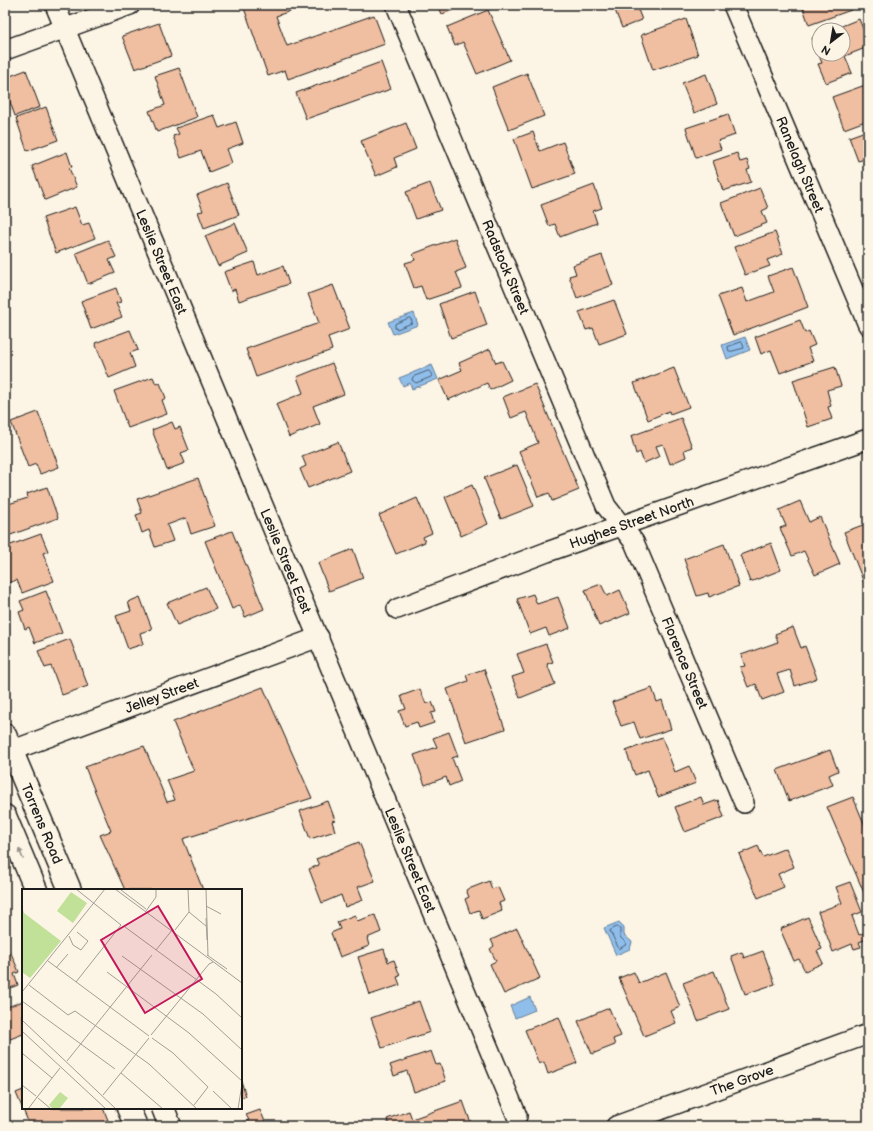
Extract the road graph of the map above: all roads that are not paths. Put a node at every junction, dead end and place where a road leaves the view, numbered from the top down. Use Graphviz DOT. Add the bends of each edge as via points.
graph roads {
  1 [pos="55,5"];
  2 [pos="130,5"];
  3 [pos="396,5"];
  4 [pos="733,5"];
  5 [pos="64,29"];
  6 [pos="5,50"];
  7 [pos="868,325"];
  8 [pos="868,439"];
  9 [pos="621,526"];
  10 [pos="397,609"];
  11 [pos="319,636"];
  12 [pos="7,746"];
  13 [pos="744,803"];
  14 [pos="5,816"];
  15 [pos="36,889"];
  16 [pos="70,889"];
  17 [pos="868,1034"];
  18 [pos="128,1109"];
  19 [pos="163,1109"];
  20 [pos="517,1116"];
  21 [pos="136,1126"];
  22 [pos="170,1126"];
  23 [pos="616,1126"];
  1 -- 5 [label="street, Leslie Street East"];
  2 -- 5 [label="street"];
  3 -- 9 [label="street, Radstock Street" via="606,506"];
  4 -- 7 [label="street, Ranelagh Street"];
  5 -- 6 [label="street"];
  5 -- 11 [label="street, Leslie Street East"];
  8 -- 9 [label="street, Hughes Street North"];
  9 -- 10 [label="street, Hughes Street North"];
  9 -- 13 [label="street, Florence Street" via="634,542"];
  11 -- 12 [label="street, Jelley Street"];
  11 -- 20 [label="street, Leslie Street East"];
  12 -- 16 [label="main road, Torrens Road"];
  15 -- 14 [label="main road, one-way"];
  17 -- 23 [label="street, The Grove"];
  18 -- 21 [label="main road"];
  19 -- 22 [label="main road"];
}
